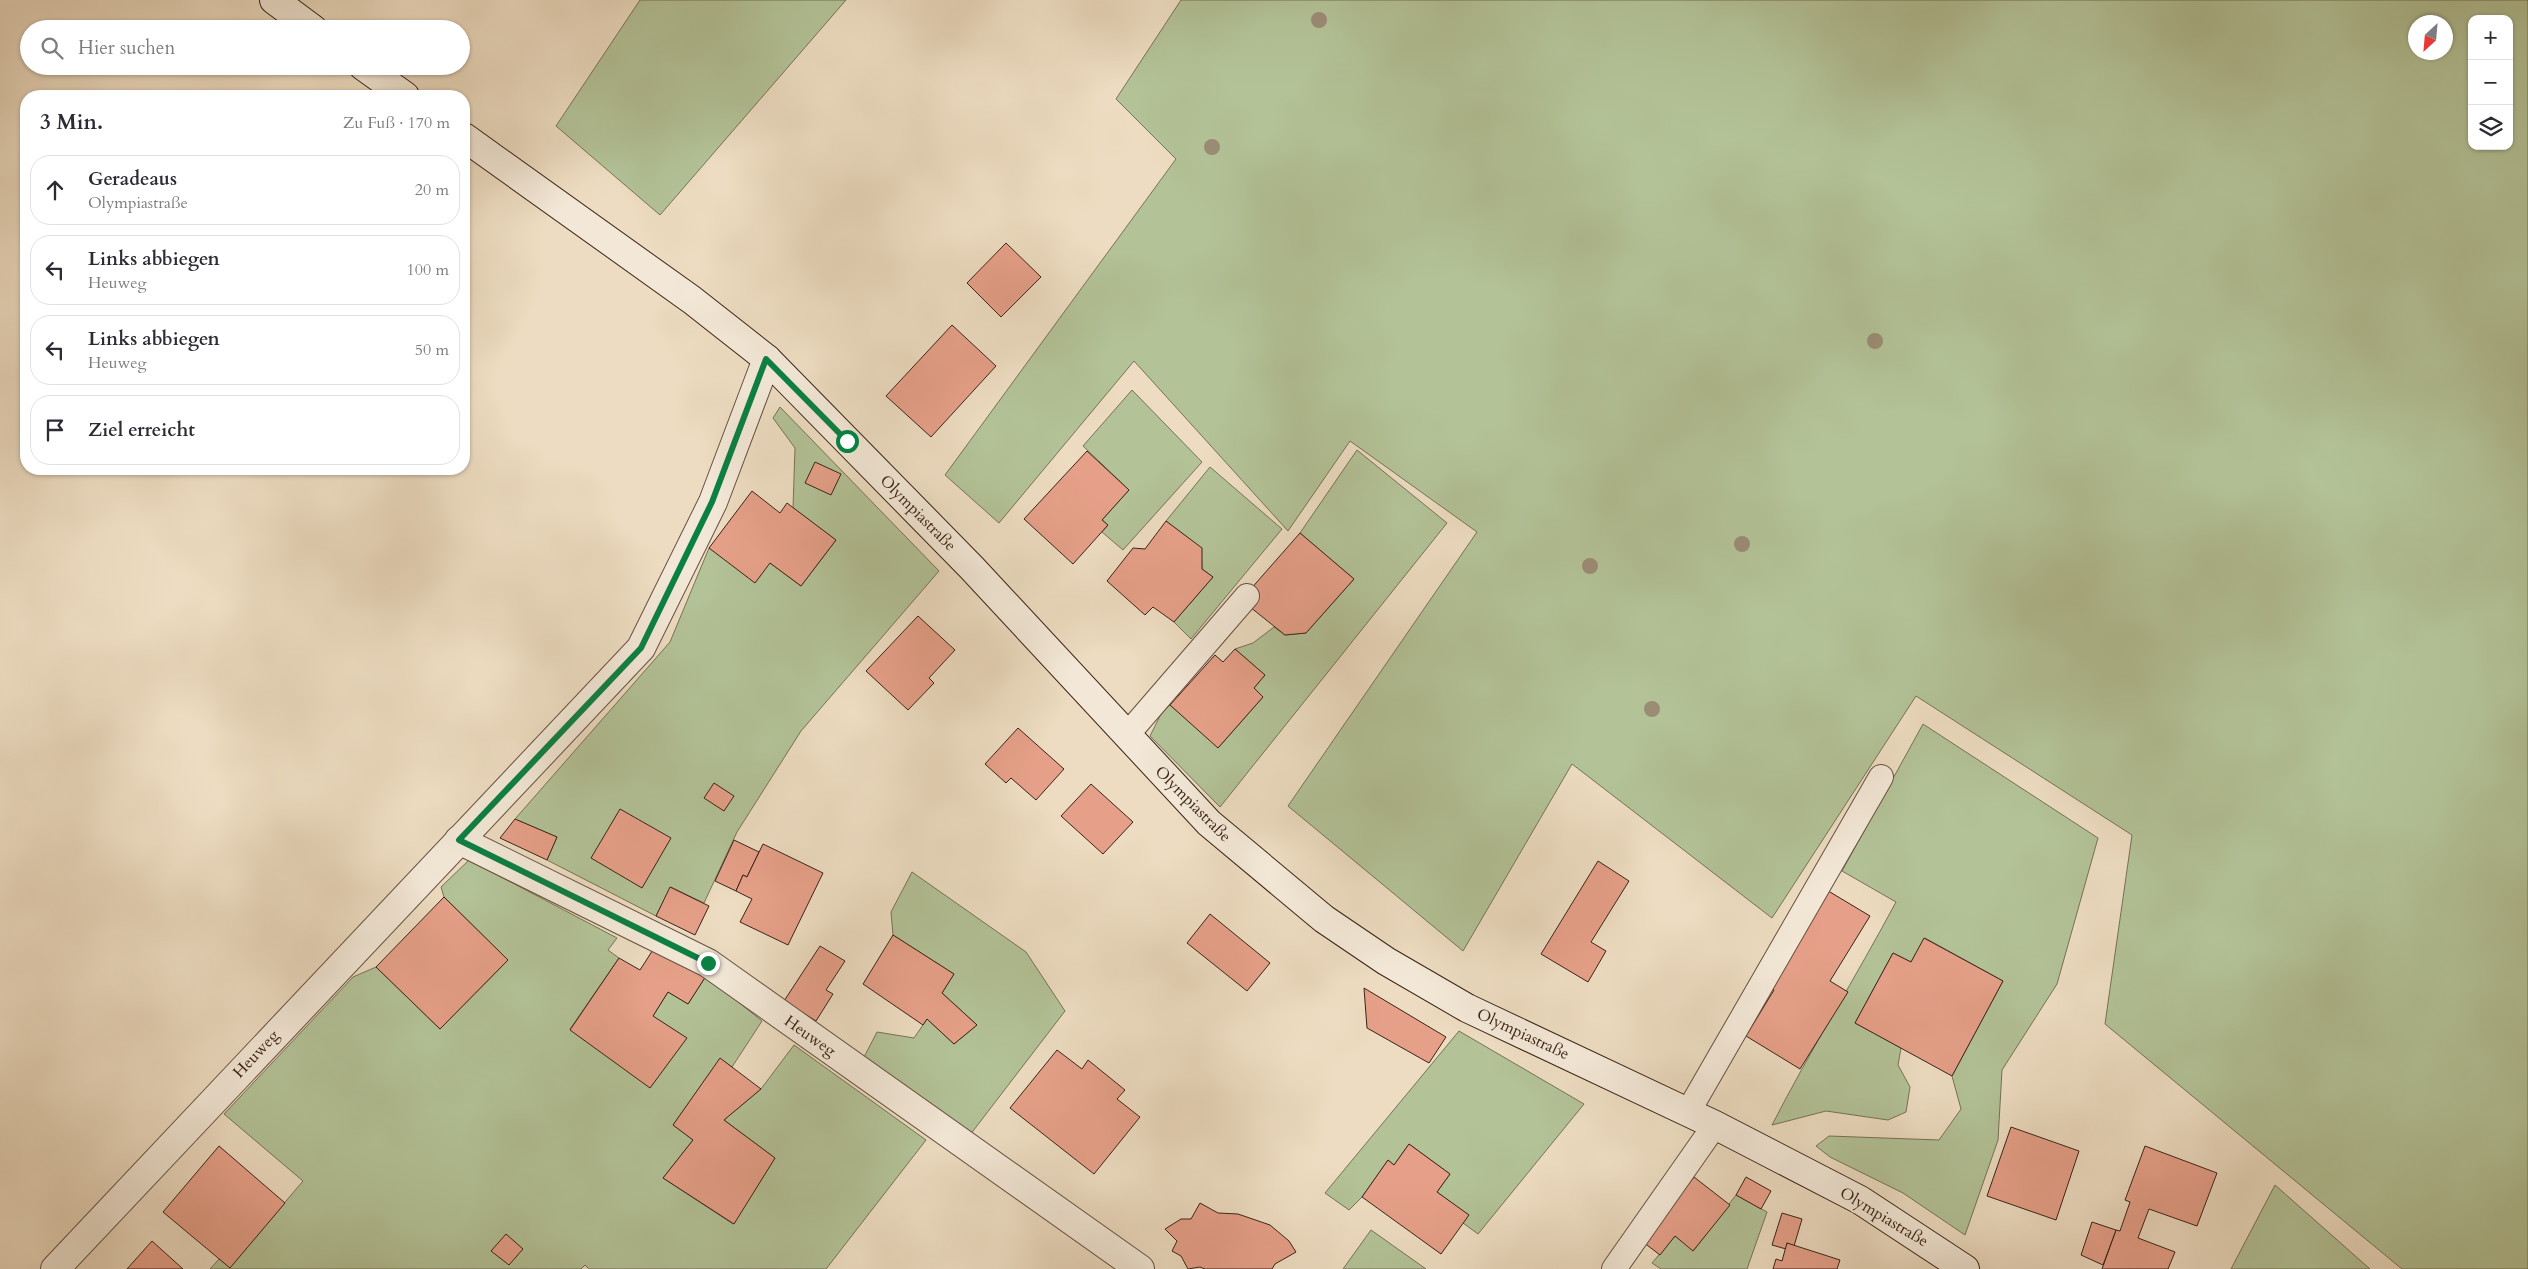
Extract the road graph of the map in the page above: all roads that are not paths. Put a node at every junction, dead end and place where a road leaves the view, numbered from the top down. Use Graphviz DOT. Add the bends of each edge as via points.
graph roads {
  1 [pos="274,0"];
  2 [pos="301,20"];
  3 [pos="376,75"];
  4 [pos="397,90"];
  5 [pos="470,142"];
  6 [pos="766,359"];
  7 [pos="1247,596"];
  8 [pos="1126,736"];
  9 [pos="1881,777"];
  10 [pos="459,840"];
  11 [pos="1688,1112"];
  12 [pos="1715,1125"];
  13 [pos="55,1269"];
  14 [pos="1140,1269"];
  15 [pos="1614,1269"];
  16 [pos="1965,1269"];
  1 -- 2 [label="main road"];
  3 -- 4 [label="main road"];
  5 -- 6 [label="main road, Olympiastraße" via="692,300"];
  6 -- 8 [label="main road, Olympiastraße" via="972,568"];
  6 -- 10 [label="main road, Heuweg" via="712,502 641,648"];
  7 -- 8 [label="lane"];
  8 -- 11 [label="main road, Olympiastraße" via="1209,823 1324,919 1386,961 1467,1008"];
  9 -- 11 [label="lane"];
  10 -- 13 [label="main road, Heuweg"];
  10 -- 14 [label="main road, Heuweg" via="708,963"];
  11 -- 12 [label="main road, Olympiastraße"];
  12 -- 15 [label="lane"];
  12 -- 16 [label="main road, Olympiastraße" via="1860,1200"];
}
